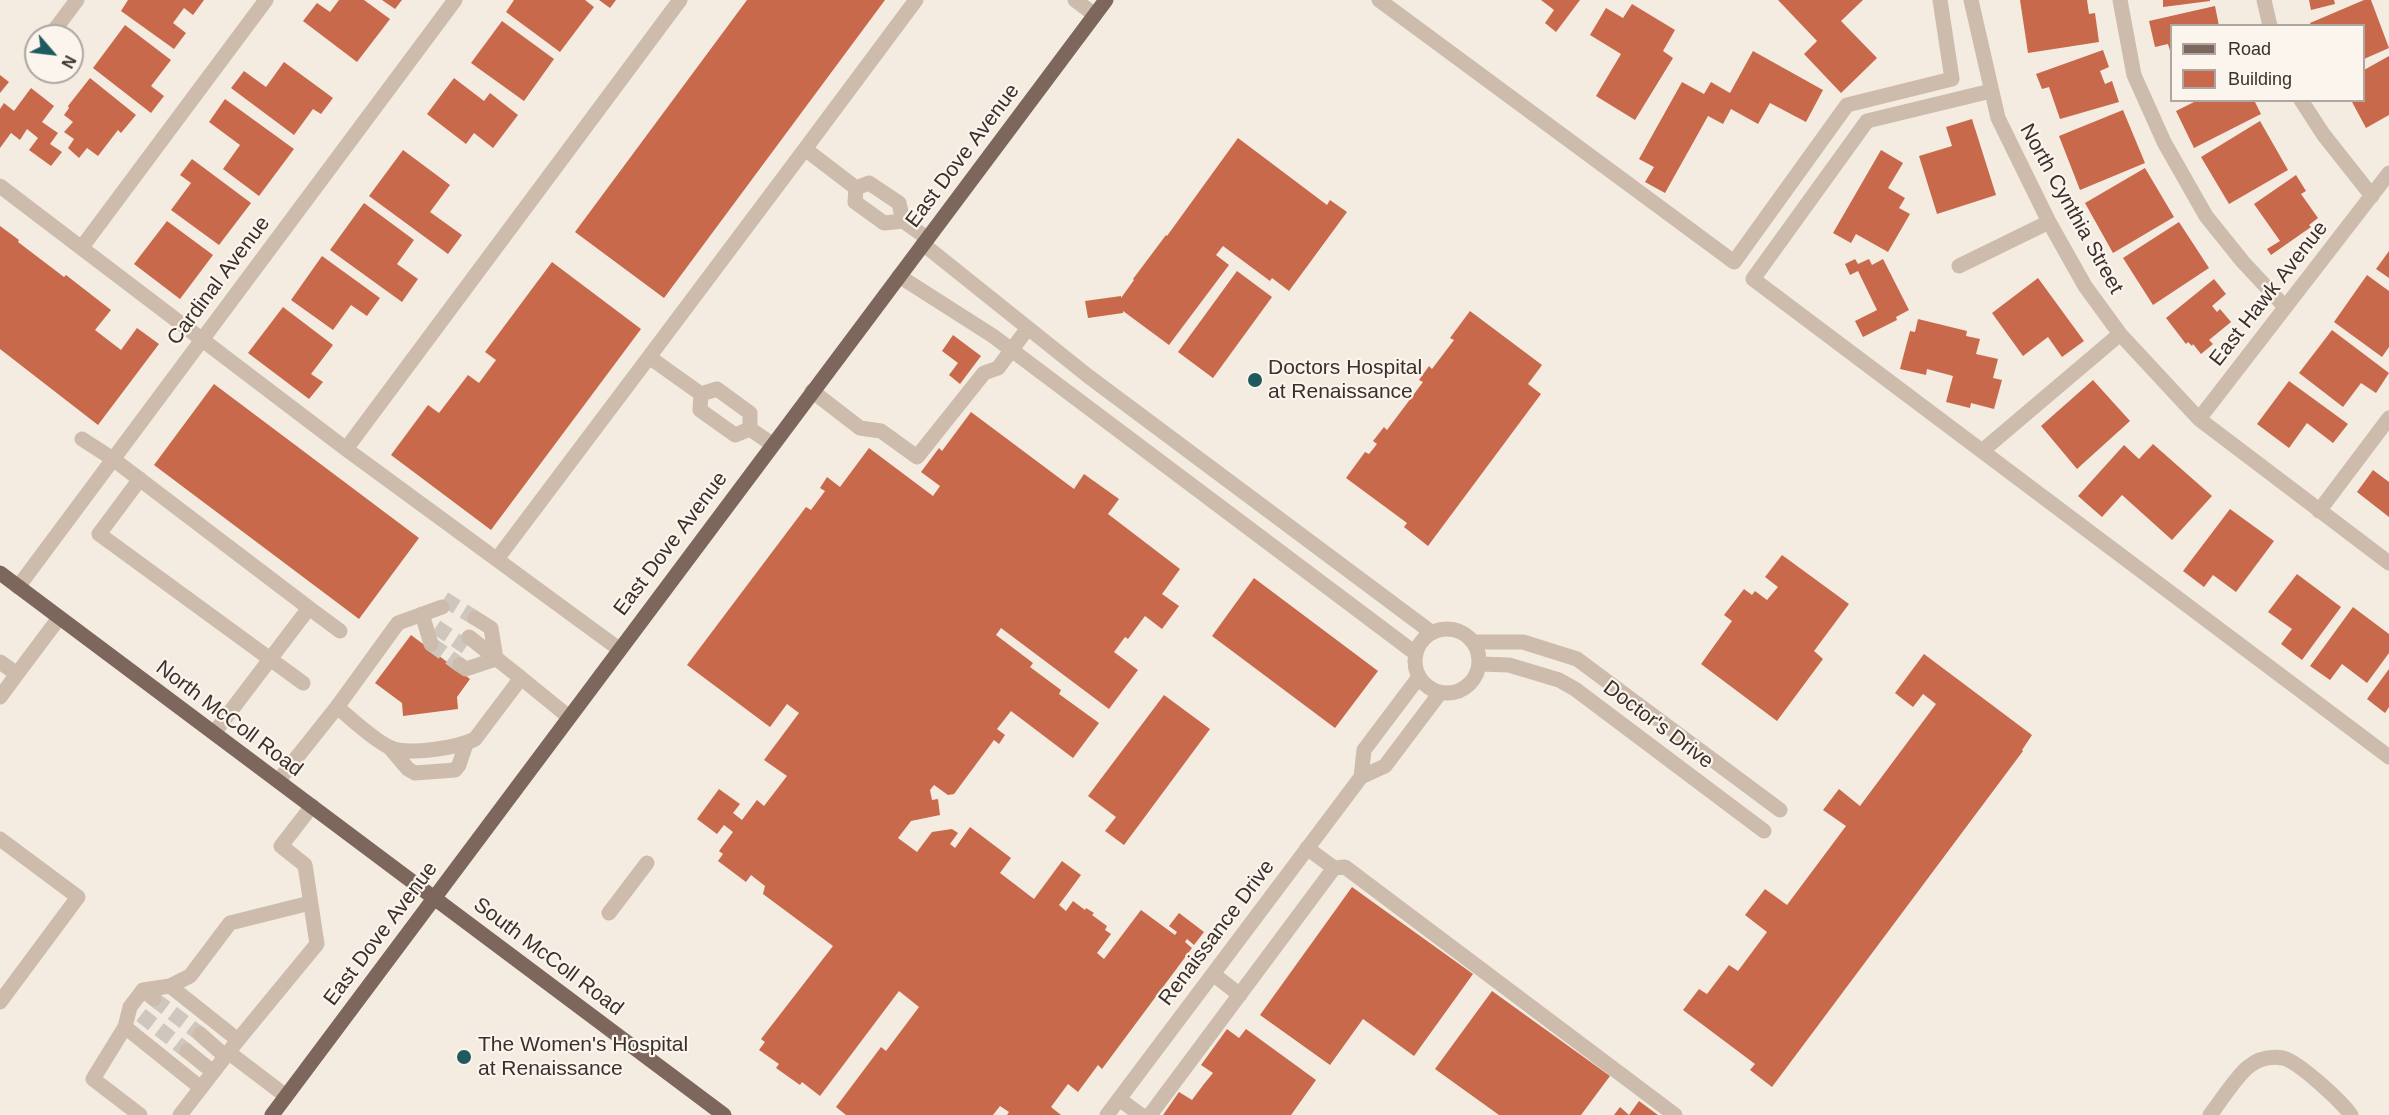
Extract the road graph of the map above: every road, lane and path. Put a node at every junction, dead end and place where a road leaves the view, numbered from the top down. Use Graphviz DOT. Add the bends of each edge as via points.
graph roads {
  1 [pos="77,0"];
  2 [pos="266,0"];
  3 [pos="455,0"];
  4 [pos="680,0"];
  5 [pos="916,0"];
  6 [pos="1075,0"];
  7 [pos="1106,0"];
  8 [pos="1379,0"];
  9 [pos="1940,0"];
  10 [pos="1971,0"];
  11 [pos="2120,0"];
  12 [pos="2264,0"];
  13 [pos="1095,15"];
  14 [pos="59,24"];
  15 [pos="2270,24"];
  16 [pos="1991,91"];
  17 [pos="2302,102"];
  18 [pos="805,149"];
  19 [pos="2389,173"];
  20 [pos="0,186"];
  21 [pos="856,188"];
  22 [pos="2372,196"];
  23 [pos="903,221"];
  24 [pos="2049,222"];
  25 [pos="925,241"];
  26 [pos="82,247"];
  27 [pos="1959,266"];
  28 [pos="898,276"];
  29 [pos="2285,307"];
  30 [pos="1028,328"];
  31 [pos="2120,334"];
  32 [pos="202,339"];
  33 [pos="1011,350"];
  34 [pos="649,357"];
  35 [pos="1088,376"];
  36 [pos="812,391"];
  37 [pos="701,394"];
  38 [pos="1072,398"];
  39 [pos="1134,411"];
  40 [pos="2389,418"];
  41 [pos="2199,419"];
  42 [pos="750,429"];
  43 [pos="1119,432"];
  44 [pos="82,439"];
  45 [pos="772,444"];
  46 [pos="346,449"];
  47 [pos="1982,451"];
  48 [pos="113,459"];
  49 [pos="140,479"];
  50 [pos="1235,486"];
  51 [pos="1220,506"];
  52 [pos="2319,511"];
  53 [pos="1275,516"];
  54 [pos="1260,536"];
  55 [pos="497,559"];
  56 [pos="1333,560"];
  57 [pos="2389,563"];
  58 [pos="0,573"];
  59 [pos="1318,580"];
  60 [pos="18,587"];
  61 [pos="309,608"];
  62 [pos="422,614"];
  63 [pos="59,618"];
  64 [pos="340,631"];
  65 [pos="1431,632"];
  66 [pos="1474,642"];
  67 [pos="1513,643"];
  68 [pos="619,649"];
  69 [pos="1415,652"];
  70 [pos="271,658"];
  71 [pos="496,658"];
  72 [pos="0,662"];
  73 [pos="1480,664"];
  74 [pos="1509,665"];
  75 [pos="1591,669"];
  76 [pos="17,674"];
  77 [pos="1419,677"];
  78 [pos="521,678"];
  79 [pos="303,683"];
  80 [pos="1575,688"];
  81 [pos="1440,693"];
  82 [pos="0,697"];
  83 [pos="337,707"];
  84 [pos="569,717"];
  85 [pos="214,733"];
  86 [pos="466,744"];
  87 [pos="390,748"];
  88 [pos="2389,757"];
  89 [pos="1730,773"];
  90 [pos="1361,777"];
  91 [pos="278,781"];
  92 [pos="1715,794"];
  93 [pos="312,806"];
  94 [pos="1780,810"];
  95 [pos="1764,831"];
  96 [pos="0,839"];
  97 [pos="1307,848"];
  98 [pos="647,863"];
  99 [pos="1334,868"];
  100 [pos="434,897"];
  101 [pos="310,903"];
  102 [pos="609,913"];
  103 [pos="1213,974"];
  104 [pos="170,986"];
  105 [pos="1240,995"];
  106 [pos="0,1002"];
  107 [pos="125,1027"];
  108 [pos="200,1034"];
  109 [pos="230,1049"];
  110 [pos="187,1052"];
  111 [pos="213,1072"];
  112 [pos="201,1088"];
  113 [pos="286,1096"];
  114 [pos="1119,1099"];
  115 [pos="140,1115"];
  116 [pos="180,1115"];
  117 [pos="272,1115"];
  118 [pos="723,1115"];
  119 [pos="1107,1115"];
  120 [pos="1141,1115"];
  121 [pos="1150,1115"];
  122 [pos="1675,1115"];
  123 [pos="2210,1115"];
  124 [pos="2352,1115"];
  1 -- 14 [label="street"];
  2 -- 26 [label="street"];
  3 -- 32 [label="street, Cardinal Avenue"];
  4 -- 46 [label="street"];
  5 -- 18 [label="street"];
  6 -- 13 [label="street"];
  7 -- 13 [label="main road, East Dove Avenue"];
  8 -- 9 [label="street" via="1734,262 1847,105 1952,79"];
  10 -- 16 [label="street, North Cynthia Street"];
  11 -- 29 [label="street" via="2134,75 2164,142 2206,216"];
  12 -- 15 [label="street"];
  13 -- 25 [label="main road, East Dove Avenue"];
  16 -- 24 [label="street, North Cynthia Street" via="1998,118"];
  16 -- 47 [label="street" via="1867,121 1753,279"];
  17 -- 22 [label="street"];
  18 -- 21 [label="street"];
  18 -- 34 [label="street"];
  19 -- 22 [label="street, East Hawk Avenue"];
  20 -- 26 [label="street"];
  21 -- 23 [label="street" via="869,183 899,203"];
  21 -- 23 [label="street" via="855,202 884,223"];
  22 -- 29 [label="street, East Hawk Avenue"];
  23 -- 25 [label="street"];
  24 -- 27 [label="street"];
  24 -- 31 [label="street, North Cynthia Street" via="2085,286"];
  25 -- 28 [label="main road, East Dove Avenue"];
  25 -- 30 [label="street"];
  26 -- 32 [label="street"];
  28 -- 33 [label="street"];
  28 -- 36 [label="main road, East Dove Avenue"];
  29 -- 41 [label="street, East Hawk Avenue"];
  30 -- 33 [label="street"];
  30 -- 35 [label="street"];
  31 -- 41 [label="street, North Cynthia Street"];
  31 -- 47 [label="street"];
  32 -- 46 [label="street"];
  32 -- 48 [label="street, Cardinal Avenue"];
  33 -- 36 [label="street" via="998,368 984,373 916,457 881,431 860,428"];
  33 -- 38 [label="street"];
  34 -- 37 [label="street"];
  34 -- 55 [label="street"];
  35 -- 38 [label="street"];
  35 -- 39 [label="street"];
  36 -- 45 [label="main road, East Dove Avenue"];
  37 -- 42 [label="street" via="717,389 750,413"];
  37 -- 42 [label="street" via="700,410 717,423 735,435"];
  38 -- 43 [label="street"];
  39 -- 43 [label="street"];
  39 -- 50 [label="street"];
  40 -- 52 [label="street"];
  41 -- 52 [label="street, North Cynthia Street"];
  42 -- 45 [label="street"];
  43 -- 51 [label="street"];
  44 -- 48 [label="street"];
  45 -- 68 [label="main road, East Dove Avenue"];
  46 -- 55 [label="street"];
  47 -- 88 [label="street"];
  48 -- 49 [label="street"];
  48 -- 60 [label="street, Cardinal Avenue"];
  49 -- 61 [label="street"];
  49 -- 70 [label="street" via="99,534"];
  50 -- 51 [label="street"];
  50 -- 53 [label="street"];
  51 -- 54 [label="street"];
  52 -- 57 [label="street, North Cynthia Street"];
  53 -- 54 [label="street"];
  53 -- 56 [label="street"];
  54 -- 59 [label="street"];
  55 -- 68 [label="street"];
  56 -- 59 [label="street"];
  56 -- 65 [label="street"];
  58 -- 60 [label="main road, North McColl Road"];
  59 -- 69 [label="street"];
  60 -- 63 [label="main road, North McColl Road"];
  61 -- 64 [label="street"];
  61 -- 70 [label="street"];
  62 -- 62 [label="street" via="438,622"];
  62 -- 83 [label="street" via="398,623"];
  63 -- 76 [label="street"];
  63 -- 85 [label="main road, North McColl Road"];
  65 -- 66 [label="street, Doctor's Drive" via="1452,628"];
  65 -- 69 [label="street"];
  66 -- 67 [label="street, Doctor's Drive"];
  66 -- 73 [label="street"];
  67 -- 74 [label="street"];
  67 -- 75 [label="street, Doctor's Drive" via="1523,642 1577,659"];
  68 -- 84 [label="main road, East Dove Avenue"];
  69 -- 77 [label="street"];
  70 -- 79 [label="street"];
  70 -- 85 [label="street"];
  71 -- 71 [label="street" via="466,669 468,642 491,628"];
  71 -- 78 [label="street"];
  72 -- 76 [label="street"];
  73 -- 74 [label="street, Doctor's Drive"];
  73 -- 81 [label="street" via="1474,679 1464,689"];
  74 -- 80 [label="street, Doctor's Drive"];
  75 -- 80 [label="street, Doctor's Drive"];
  75 -- 89 [label="street, Doctor's Drive"];
  76 -- 82 [label="street"];
  77 -- 81 [label="street"];
  77 -- 90 [label="street, Renaissance Drive" via="1364,750"];
  78 -- 84 [label="street"];
  78 -- 86 [label="street" via="475,740"];
  80 -- 92 [label="street, Doctor's Drive"];
  81 -- 90 [label="street, Renaissance Drive" via="1385,766"];
  83 -- 87 [label="street"];
  83 -- 91 [label="street"];
  84 -- 100 [label="main road, East Dove Avenue"];
  85 -- 91 [label="main road, North McColl Road"];
  86 -- 87 [label="street" via="432,751"];
  86 -- 87 [label="street" via="455,770 415,773"];
  89 -- 92 [label="street, Doctor's Drive"];
  89 -- 94 [label="street, Doctor's Drive"];
  90 -- 97 [label="street, Renaissance Drive"];
  91 -- 93 [label="main road, North McColl Road"];
  92 -- 95 [label="street, Doctor's Drive"];
  93 -- 100 [label="main road, North McColl Road"];
  93 -- 101 [label="street" via="280,846 306,865"];
  96 -- 106 [label="street" via="78,897"];
  97 -- 99 [label="street"];
  97 -- 103 [label="street, Renaissance Drive"];
  98 -- 102 [label="street"];
  99 -- 105 [label="street"];
  99 -- 122 [label="street" via="1345,867"];
  100 -- 113 [label="main road, East Dove Avenue"];
  100 -- 118 [label="main road, South McColl Road"];
  101 -- 104 [label="street" via="230,923 190,976"];
  101 -- 109 [label="street" via="317,944"];
  103 -- 105 [label="street"];
  103 -- 114 [label="street, Renaissance Drive"];
  104 -- 107 [label="street" via="148,995"];
  104 -- 109 [label="street"];
  105 -- 121 [label="street"];
  107 -- 112 [label="street"];
  107 -- 115 [label="street" via="93,1079"];
  108 -- 109 [label="street"];
  109 -- 111 [label="street"];
  109 -- 113 [label="street"];
  110 -- 111 [label="street"];
  111 -- 112 [label="street"];
  112 -- 116 [label="street"];
  113 -- 117 [label="main road, East Dove Avenue"];
  114 -- 119 [label="street, Renaissance Drive"];
  114 -- 120 [label="street"];
  123 -- 124 [label="street" via="2247,1067 2266,1058 2285,1059 2317,1081"];
}
